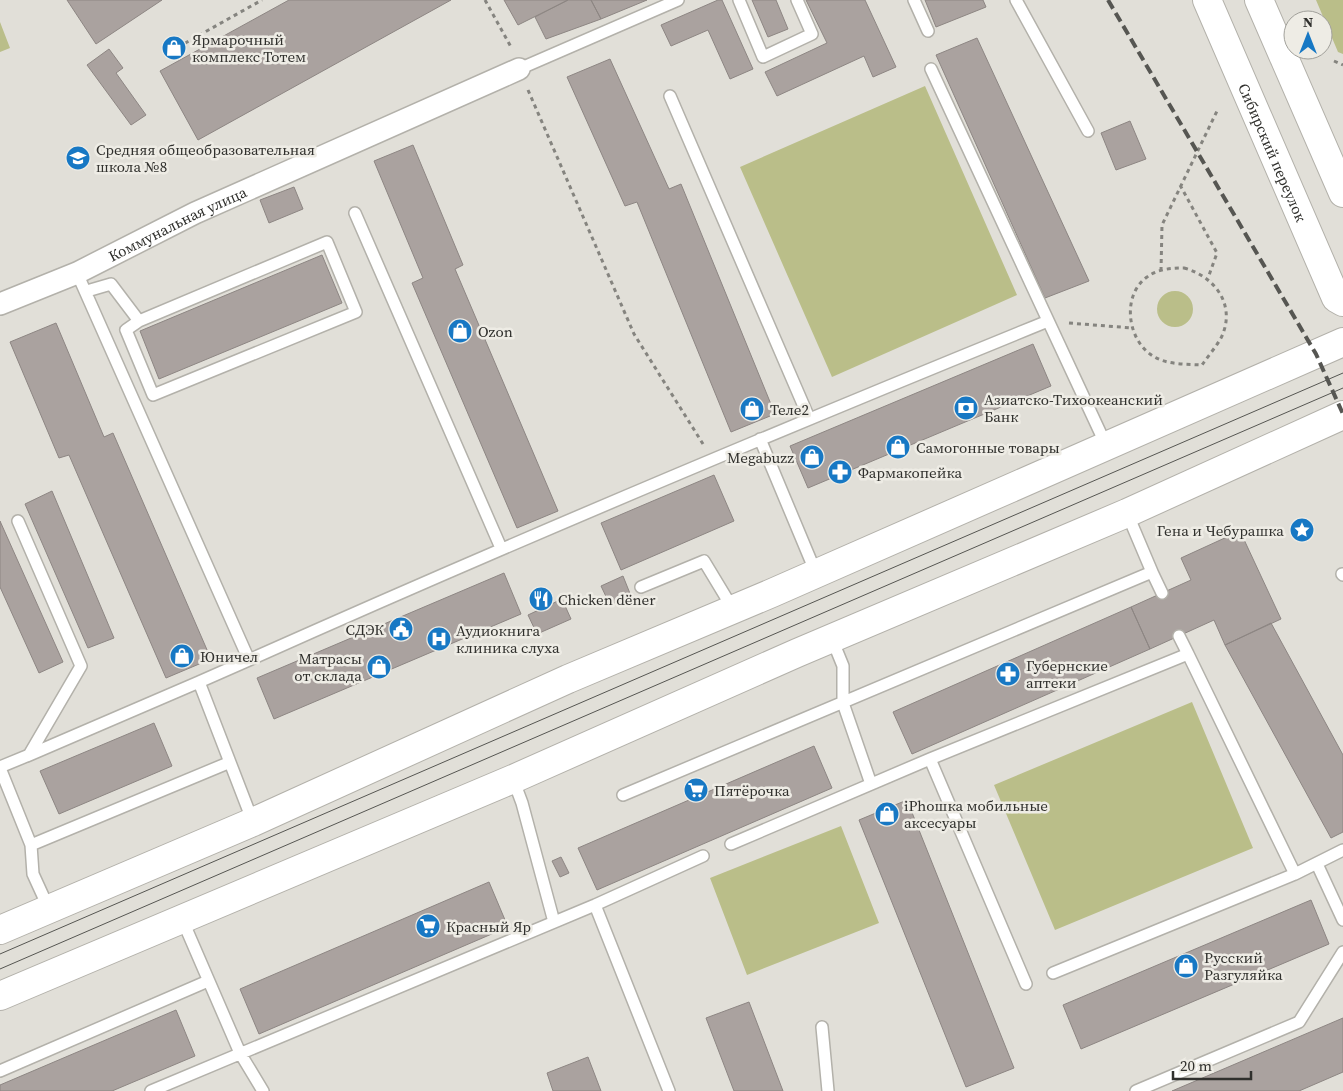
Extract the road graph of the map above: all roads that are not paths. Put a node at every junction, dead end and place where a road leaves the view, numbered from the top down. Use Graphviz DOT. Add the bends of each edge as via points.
graph roads {
  1 [pos="678,0"];
  2 [pos="739,0"];
  3 [pos="797,0"];
  4 [pos="914,0"];
  5 [pos="1016,0"];
  6 [pos="1207,0"];
  7 [pos="1259,0"];
  8 [pos="928,31"];
  9 [pos="931,68"];
  10 [pos="519,69"];
  11 [pos="670,96"];
  12 [pos="1088,131"];
  13 [pos="1343,193"];
  14 [pos="355,213"];
  15 [pos="82,282"];
  16 [pos="1343,302"];
  17 [pos="0,304"];
  18 [pos="139,321"];
  19 [pos="1048,321"];
  20 [pos="1343,342"];
  21 [pos="1343,415"];
  22 [pos="809,418"];
  23 [pos="760,439"];
  24 [pos="1106,446"];
  25 [pos="1126,513"];
  26 [pos="18,521"];
  27 [pos="501,548"];
  28 [pos="816,572"];
  29 [pos="1152,572"];
  30 [pos="641,587"];
  31 [pos="1162,593"];
  32 [pos="733,609"];
  33 [pos="1178,636"];
  34 [pos="832,639"];
  35 [pos="1188,654"];
  36 [pos="248,660"];
  37 [pos="199,682"];
  38 [pos="843,703"];
  39 [pos="29,755"];
  40 [pos="930,759"];
  41 [pos="228,762"];
  42 [pos="0,767"];
  43 [pos="513,779"];
  44 [pos="871,784"];
  45 [pos="623,795"];
  46 [pos="253,822"];
  47 [pos="731,844"];
  48 [pos="31,845"];
  49 [pos="1343,850"];
  50 [pos="704,856"];
  51 [pos="1317,864"];
  52 [pos="1295,874"];
  53 [pos="595,905"];
  54 [pos="49,909"];
  55 [pos="182,919"];
  56 [pos="1343,920"];
  57 [pos="554,922"];
  58 [pos="0,930"];
  59 [pos="1343,952"];
  60 [pos="1053,973"];
  61 [pos="208,981"];
  62 [pos="1026,984"];
  63 [pos="0,996"];
  64 [pos="822,1027"];
  65 [pos="240,1053"];
  66 [pos="0,1071"];
  67 [pos="151,1091"];
  68 [pos="263,1091"];
  69 [pos="669,1091"];
  70 [pos="828,1091"];
  71 [pos="1136,1091"];
  1 -- 10 [label="lane"];
  2 -- 3 [label="lane" via="762,57 812,34"];
  4 -- 8 [label="lane"];
  5 -- 12 [label="lane"];
  6 -- 16 [label="main road, Сибирский переулок" via="1336,298"];
  7 -- 13 [label="main road"];
  9 -- 19 [label="lane"];
  10 -- 15 [label="street, Коммунальная улица" via="195,212"];
  11 -- 22 [label="lane"];
  14 -- 27 [label="lane"];
  15 -- 17 [label="street, Коммунальная улица"];
  15 -- 18 [label="lane" via="111,284"];
  15 -- 36 [label="lane"];
  18 -- 18 [label="lane" via="326,242 356,312 153,395 126,330"];
  19 -- 22 [label="lane"];
  19 -- 24 [label="lane"];
  20 -- 24 [label="main road"];
  21 -- 25 [label="main road"];
  22 -- 23 [label="lane"];
  23 -- 27 [label="lane"];
  23 -- 28 [label="lane"];
  24 -- 28 [label="main road"];
  25 -- 29 [label="lane"];
  25 -- 34 [label="main road"];
  26 -- 39 [label="lane" via="81,666"];
  27 -- 36 [label="lane"];
  28 -- 32 [label="main road"];
  29 -- 31 [label="lane"];
  29 -- 38 [label="lane"];
  30 -- 32 [label="lane" via="704,561"];
  32 -- 46 [label="main road" via="568,679"];
  33 -- 35 [label="lane"];
  34 -- 38 [label="lane" via="843,666"];
  34 -- 43 [label="main road"];
  35 -- 40 [label="lane"];
  35 -- 52 [label="lane"];
  36 -- 37 [label="lane"];
  37 -- 39 [label="lane"];
  37 -- 41 [label="lane"];
  38 -- 44 [label="lane"];
  38 -- 45 [label="lane"];
  39 -- 42 [label="lane"];
  40 -- 44 [label="lane"];
  40 -- 62 [label="lane"];
  41 -- 46 [label="lane"];
  41 -- 48 [label="lane"];
  42 -- 48 [label="lane"];
  43 -- 55 [label="main road"];
  43 -- 57 [label="lane"];
  44 -- 47 [label="lane"];
  46 -- 54 [label="main road"];
  48 -- 54 [label="lane" via="34,874"];
  49 -- 51 [label="lane"];
  50 -- 53 [label="lane"];
  51 -- 52 [label="lane"];
  51 -- 56 [label="lane"];
  52 -- 60 [label="lane"];
  53 -- 57 [label="lane"];
  53 -- 69 [label="lane"];
  54 -- 58 [label="main road"];
  55 -- 61 [label="lane"];
  55 -- 63 [label="main road"];
  57 -- 65 [label="lane"];
  59 -- 71 [label="lane" via="1299,1022"];
  61 -- 65 [label="lane"];
  61 -- 66 [label="lane"];
  64 -- 70 [label="lane"];
  65 -- 67 [label="lane"];
  65 -- 68 [label="lane"];
}
